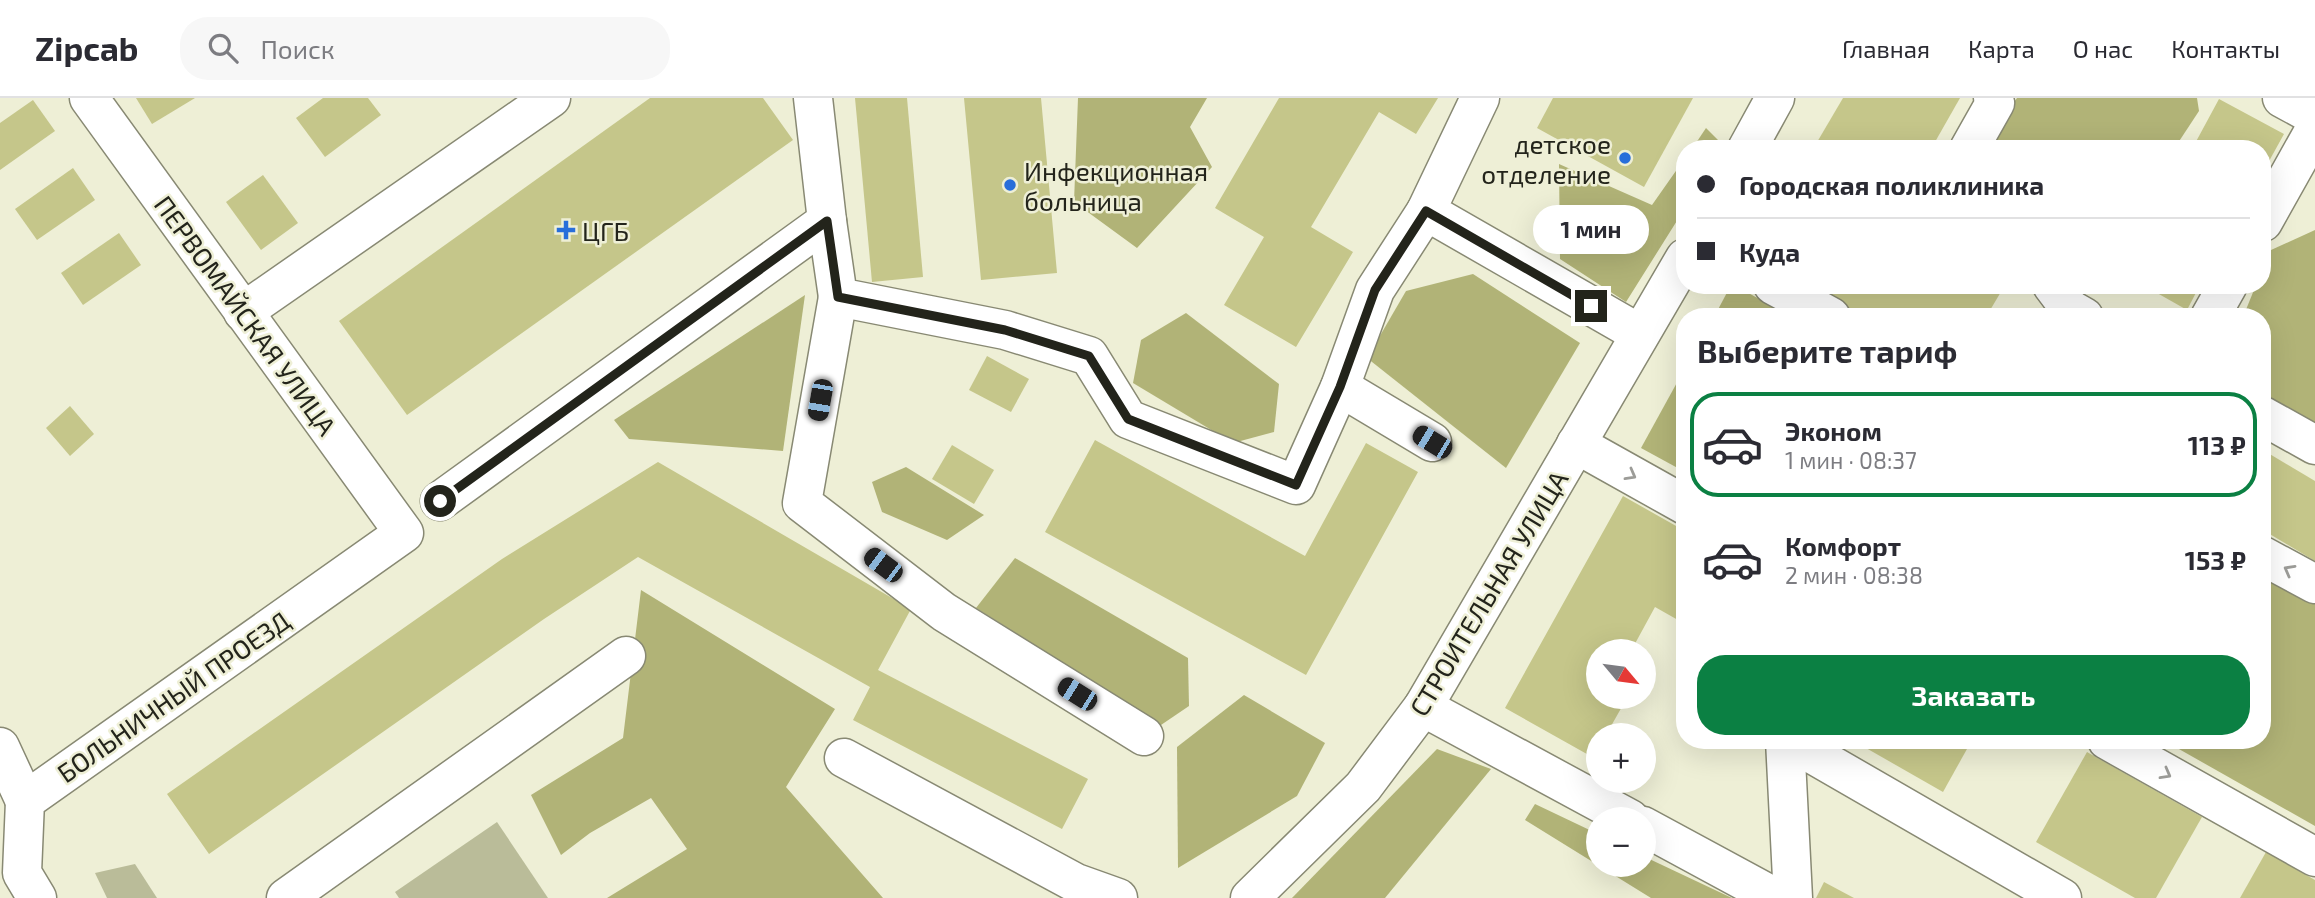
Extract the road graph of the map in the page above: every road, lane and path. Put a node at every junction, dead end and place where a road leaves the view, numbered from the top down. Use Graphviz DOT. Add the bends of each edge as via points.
graph roads {
  1 [pos="89,98"];
  2 [pos="551,98"];
  3 [pos="813,98"];
  4 [pos="1480,98"];
  5 [pos="1776,98"];
  6 [pos="1993,98"];
  7 [pos="2282,98"];
  8 [pos="2315,116"];
  9 [pos="2315,129"];
  10 [pos="1752,140"];
  11 [pos="1974,140"];
  12 [pos="2271,208"];
  13 [pos="1426,211"];
  14 [pos="827,221"];
  15 [pos="1676,273"];
  16 [pos="1789,294"];
  17 [pos="838,297"];
  18 [pos="2048,297"];
  19 [pos="1814,308"];
  20 [pos="2068,308"];
  21 [pos="243,312"];
  22 [pos="1640,334"];
  23 [pos="1340,387"];
  24 [pos="2271,420"];
  25 [pos="1432,442"];
  26 [pos="1576,444"];
  27 [pos="2315,445"];
  28 [pos="1676,500"];
  29 [pos="440,501"];
  30 [pos="404,533"];
  31 [pos="2271,560"];
  32 [pos="2315,584"];
  33 [pos="625,656"];
  34 [pos="1423,707"];
  35 [pos="1144,736"];
  36 [pos="0,747"];
  37 [pos="1787,749"];
  38 [pos="1803,749"];
  39 [pos="2122,749"];
  40 [pos="844,758"];
  41 [pos="25,801"];
  42 [pos="1608,807"];
  43 [pos="1656,833"];
  44 [pos="2315,857"];
  45 [pos="1065,891"];
  46 [pos="37,898"];
  47 [pos="286,898"];
  48 [pos="1118,898"];
  49 [pos="1250,898"];
  50 [pos="1776,898"];
  51 [pos="1793,898"];
  52 [pos="2062,898"];
  1 -- 21 [label="street, ПЕРВОМАЙСКАЯ УЛИЦА"];
  2 -- 21 [label="street"];
  3 -- 14 [label="street"];
  4 -- 13 [label="street"];
  5 -- 10 [label="street"];
  6 -- 11 [label="street" via="1995,103"];
  7 -- 8 [label="street"];
  9 -- 12 [label="street"];
  13 -- 22 [label="street"];
  13 -- 23 [label="street" via="1375,290"];
  14 -- 17 [label="street"];
  14 -- 29 [label="street"];
  15 -- 22 [label="street, СТРОИТЕЛЬНАЯ УЛИЦА"];
  16 -- 19 [label="street"];
  17 -- 23 [label="street" via="1005,330 1089,356 1128,419 1296,485"];
  17 -- 35 [label="street" via="802,503 944,612"];
  18 -- 20 [label="street"];
  21 -- 30 [label="street, ПЕРВОМАЙСКАЯ УЛИЦА"];
  22 -- 26 [label="street, СТРОИТЕЛЬНАЯ УЛИЦА"];
  23 -- 25 [label="street"];
  24 -- 27 [label="street"];
  26 -- 28 [label="street, one-way"];
  26 -- 34 [label="street, СТРОИТЕЛЬНАЯ УЛИЦА"];
  30 -- 41 [label="street, БОЛЬНИЧНЫЙ ПРОЕЗД"];
  32 -- 31 [label="street, one-way"];
  33 -- 47 [label="street"];
  34 -- 42 [label="street"];
  34 -- 49 [label="street, СТРОИТЕЛЬНАЯ УЛИЦА" via="1363,787"];
  36 -- 41 [label="street"];
  37 -- 51 [label="street"];
  38 -- 52 [label="street"];
  39 -- 44 [label="street, one-way"];
  40 -- 45 [label="street"];
  41 -- 46 [label="street" via="22,873"];
  43 -- 50 [label="street"];
  45 -- 48 [label="street"];
}
